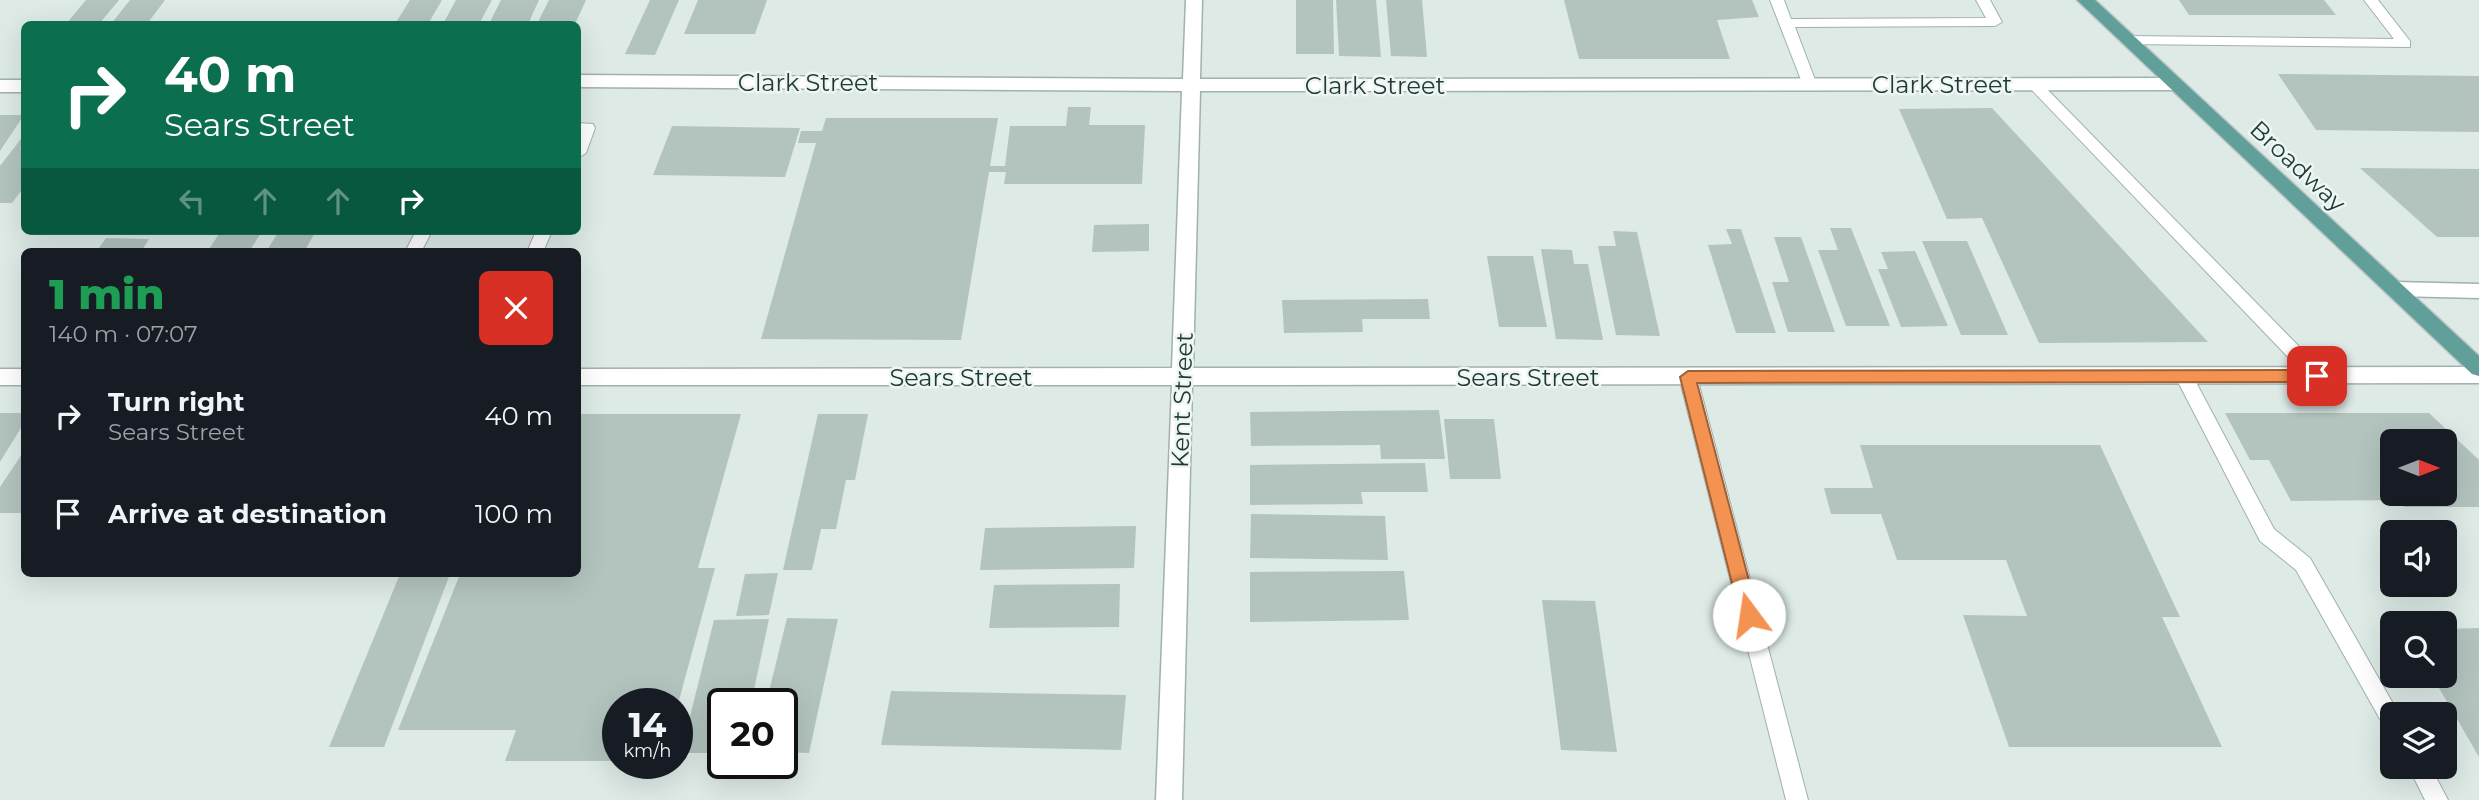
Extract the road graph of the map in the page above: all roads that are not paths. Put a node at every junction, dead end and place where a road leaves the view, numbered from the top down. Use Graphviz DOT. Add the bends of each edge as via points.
graph roads {
  1 [pos="1194,0"];
  2 [pos="1777,0"];
  3 [pos="1983,0"];
  4 [pos="2085,0"];
  5 [pos="2371,0"];
  6 [pos="1786,23"];
  7 [pos="2126,40"];
  8 [pos="581,81"];
  9 [pos="2034,84"];
  10 [pos="2173,84"];
  11 [pos="1192,85"];
  12 [pos="1810,85"];
  13 [pos="0,86"];
  14 [pos="21,86"];
  15 [pos="581,128"];
  16 [pos="581,146"];
  17 [pos="2395,289"];
  18 [pos="2479,291"];
  19 [pos="2479,368"];
  20 [pos="2479,375"];
  21 [pos="2185,376"];
  22 [pos="2317,376"];
  23 [pos="0,377"];
  24 [pos="21,377"];
  25 [pos="581,377"];
  26 [pos="1182,377"];
  27 [pos="1688,377"];
  28 [pos="2381,702"];
  29 [pos="2425,779"];
  30 [pos="1169,800"];
  31 [pos="1797,800"];
  32 [pos="2437,800"];
  1 -- 11 [label="street, Kent Street"];
  2 -- 6 [label="lane"];
  3 -- 6 [label="lane" via="1995,22"];
  4 -- 7 [label="main road, Broadway"];
  5 -- 7 [label="lane" via="2405,44"];
  6 -- 12 [label="lane"];
  7 -- 10 [label="main road, Broadway"];
  8 -- 11 [label="street, Clark Street"];
  9 -- 10 [label="street, Clark Street"];
  9 -- 12 [label="street, Clark Street"];
  9 -- 22 [label="lane"];
  10 -- 17 [label="main road, Broadway"];
  11 -- 12 [label="street, Clark Street"];
  11 -- 26 [label="street, Kent Street"];
  13 -- 14 [label="street"];
  15 -- 16 [label="lane" via="588,128"];
  17 -- 18 [label="street"];
  17 -- 19 [label="main road, Broadway"];
  20 -- 22 [label="street, Sears Street"];
  21 -- 22 [label="street, Sears Street"];
  21 -- 27 [label="street, Sears Street"];
  21 -- 28 [label="lane" via="2267,535 2303,564"];
  23 -- 24 [label="street"];
  25 -- 26 [label="street, Sears Street"];
  26 -- 27 [label="street, Sears Street"];
  26 -- 30 [label="street, Kent Street"];
  27 -- 31 [label="lane"];
  29 -- 32 [label="lane"];
}
